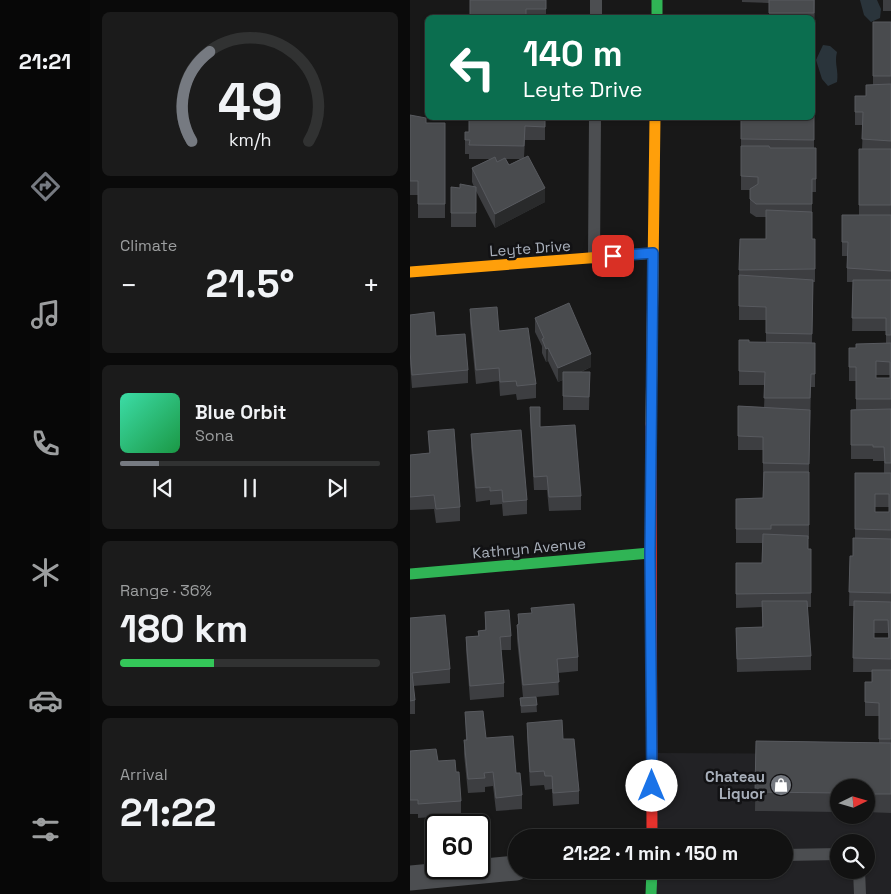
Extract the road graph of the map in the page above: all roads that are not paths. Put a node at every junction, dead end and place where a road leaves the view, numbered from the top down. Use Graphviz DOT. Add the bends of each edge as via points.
graph roads {
  1 [pos="596,0"];
  2 [pos="657,0"];
  3 [pos="596,15"];
  4 [pos="657,15"];
  5 [pos="595,120"];
  6 [pos="655,120"];
  7 [pos="653,253"];
  8 [pos="594,258"];
  9 [pos="410,272"];
  10 [pos="650,553"];
  11 [pos="410,574"];
  12 [pos="652,829"];
  13 [pos="830,854"];
  14 [pos="793,855"];
  15 [pos="508,869"];
  16 [pos="410,878"];
  17 [pos="652,879"];
  18 [pos="859,879"];
  19 [pos="651,894"];
  20 [pos="860,894"];
  1 -- 3 [label="lane"];
  2 -- 4 [label="main road"];
  5 -- 8 [label="lane"];
  6 -- 7 [label="main road"];
  7 -- 8 [label="main road, Leyte Drive"];
  7 -- 10 [label="main road"];
  8 -- 9 [label="main road, Leyte Drive"];
  10 -- 11 [label="main road, Kathryn Avenue"];
  10 -- 12 [label="main road"];
  13 -- 14 [label="lane"];
  15 -- 16 [label="street"];
  17 -- 19 [label="main road"];
  18 -- 20 [label="lane"];
}
